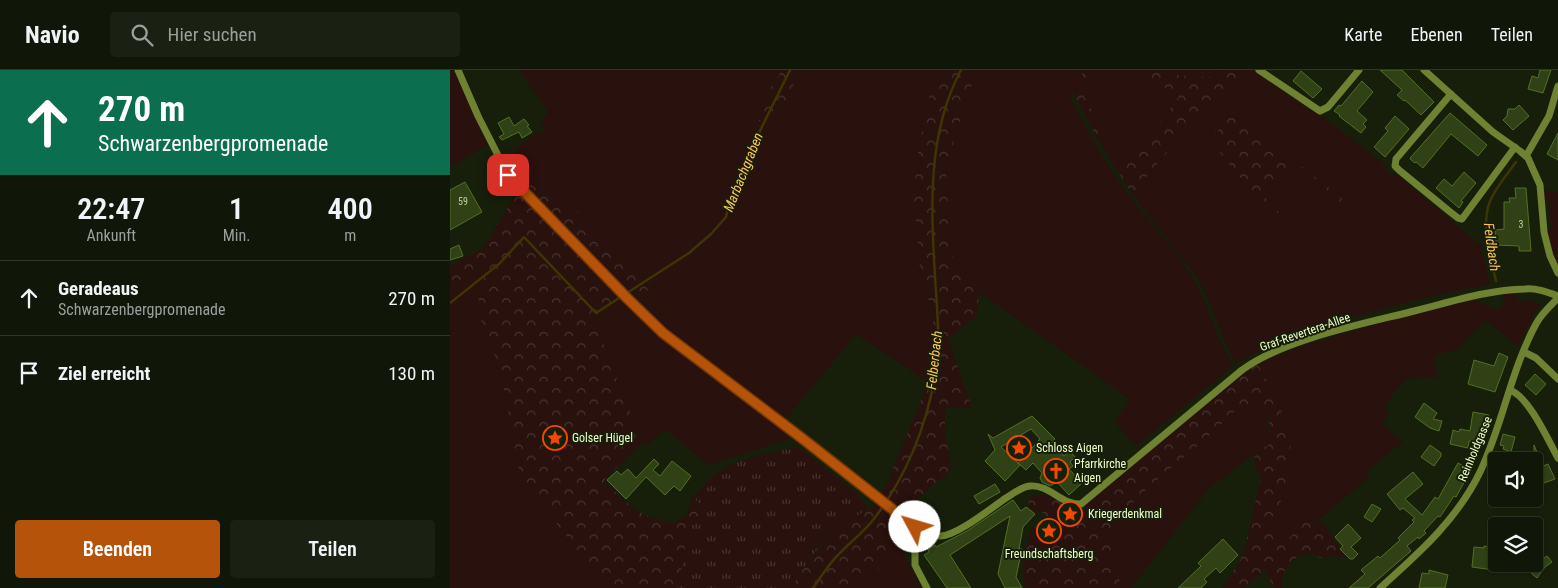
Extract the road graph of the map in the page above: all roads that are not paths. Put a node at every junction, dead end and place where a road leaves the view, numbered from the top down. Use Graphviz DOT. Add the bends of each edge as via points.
graph roads {
  1 [pos="458,70"];
  2 [pos="1259,70"];
  3 [pos="1358,70"];
  4 [pos="1424,70"];
  5 [pos="1558,86"];
  6 [pos="1451,94"];
  7 [pos="1554,111"];
  8 [pos="1515,147"];
  9 [pos="1526,156"];
  10 [pos="1558,273"];
  11 [pos="1558,297"];
  12 [pos="1524,352"];
  13 [pos="1558,379"];
  14 [pos="1510,390"];
  15 [pos="1558,458"];
  16 [pos="915,527"];
  17 [pos="926,588"];
  18 [pos="1380,588"];
  1 -- 16 [label="street" via="508,175 627,298 676,343"];
  2 -- 3 [label="street" via="1320,110 1328,106"];
  4 -- 6 [label="street"];
  5 -- 7 [label="street"];
  6 -- 8 [label="street"];
  6 -- 8 [label="street" via="1396,159 1397,168 1406,176 1462,219"];
  7 -- 9 [label="street"];
  8 -- 9 [label="street"];
  9 -- 10 [label="street" via="1540,185 1544,232"];
  11 -- 12 [label="street, Reinholdgasse" via="1536,323"];
  11 -- 16 [label="street, Graf-Revertera-Allee" via="1531,289 1472,295 1274,352 1242,370 1084,502 1076,505 1044,489 1030,486 1016,491 947,535 925,534"];
  12 -- 13 [label="street" via="1540,361"];
  12 -- 14 [label="street, Reinholdgasse"];
  14 -- 15 [label="street" via="1525,403"];
  14 -- 18 [label="street, Reinholdgasse" via="1481,470 1464,500 1439,533"];
  16 -- 17 [label="street" via="914,566"];
}
